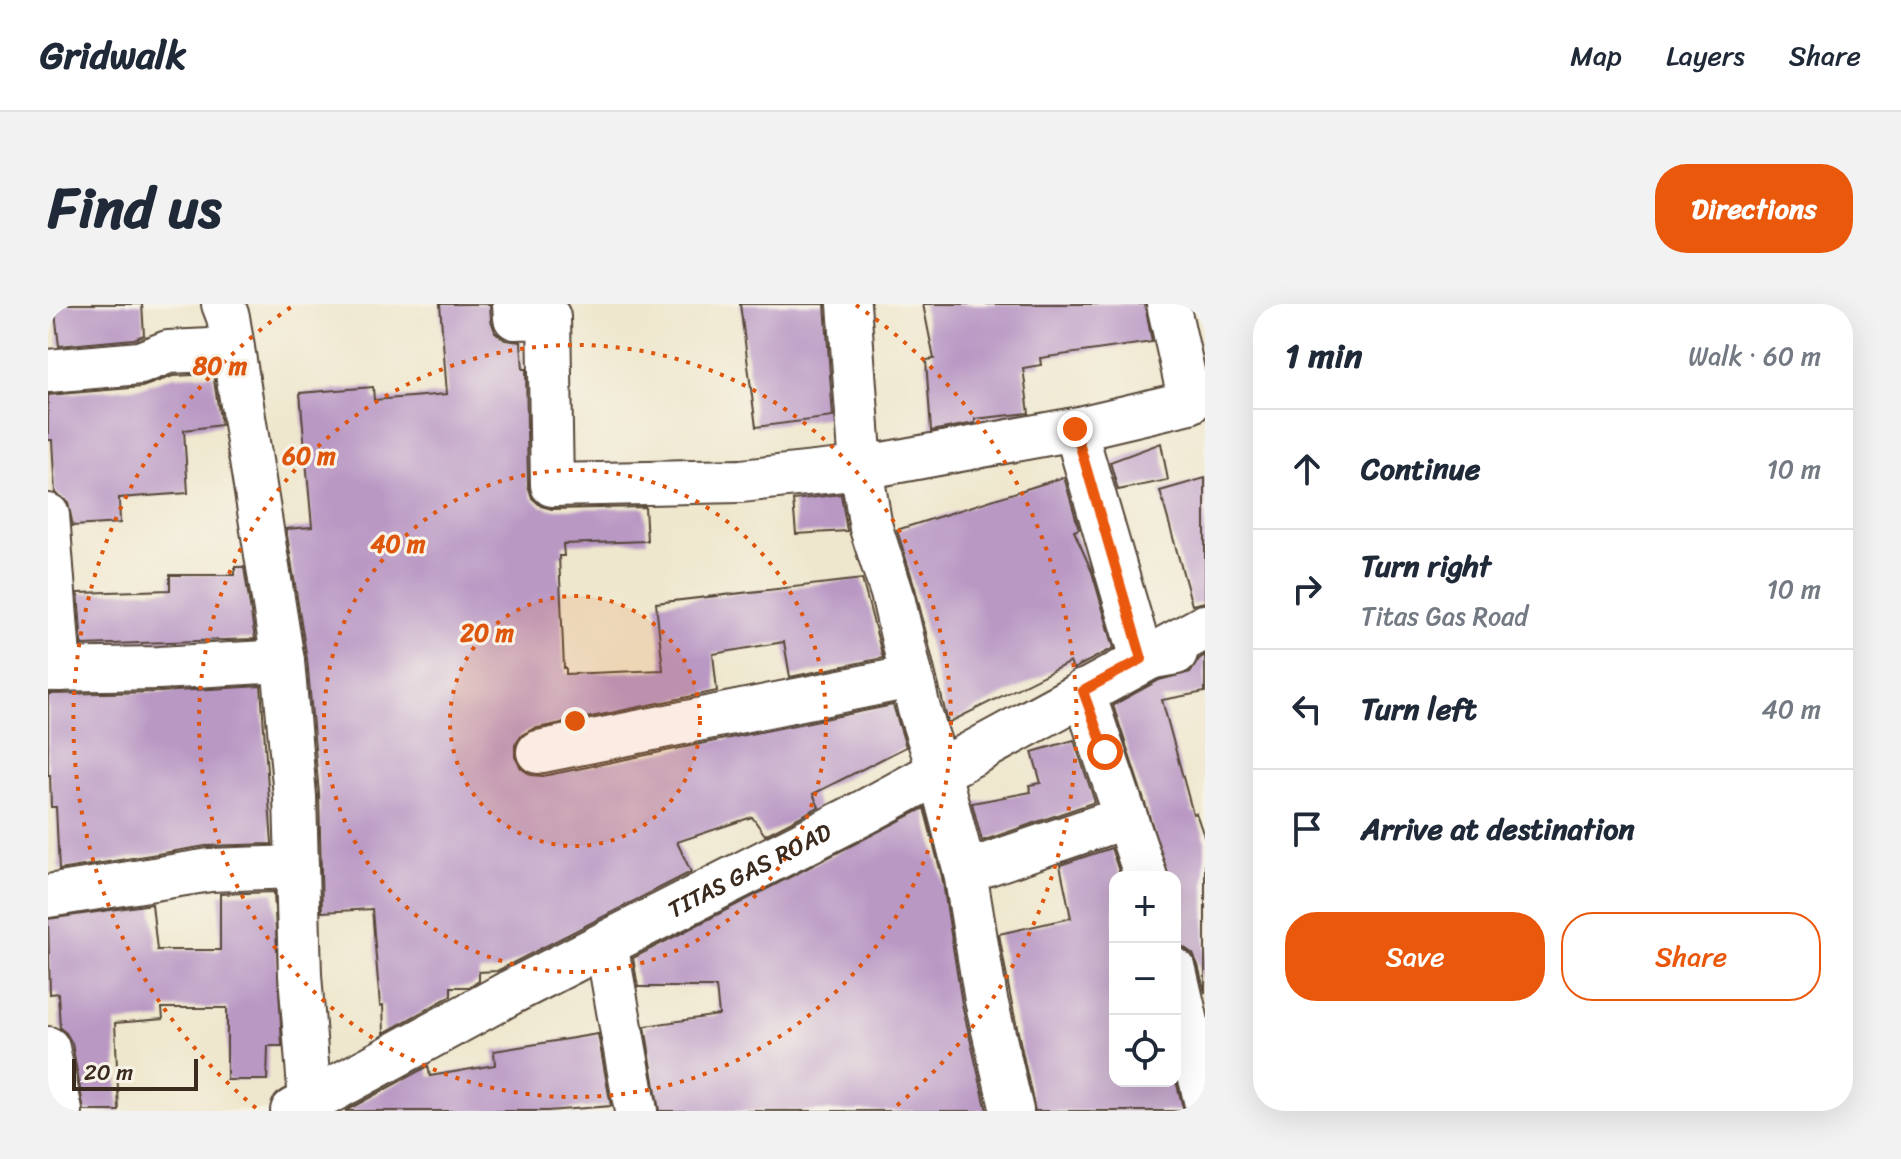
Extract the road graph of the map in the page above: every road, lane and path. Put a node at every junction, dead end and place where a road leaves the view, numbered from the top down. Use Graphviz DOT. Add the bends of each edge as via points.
graph roads {
  1 [pos="223,304"];
  2 [pos="514,304"];
  3 [pos="849,304"];
  4 [pos="1168,304"];
  5 [pos="233,349"];
  6 [pos="48,371"];
  7 [pos="1075,429"];
  8 [pos="861,468"];
  9 [pos="48,515"];
  10 [pos="1205,627"];
  11 [pos="1205,649"];
  12 [pos="1142,659"];
  13 [pos="283,661"];
  14 [pos="54,670"];
  15 [pos="911,677"];
  16 [pos="1083,691"];
  17 [pos="538,752"];
  18 [pos="939,772"];
  19 [pos="1126,817"];
  20 [pos="297,867"];
  21 [pos="1144,871"];
  22 [pos="965,872"];
  23 [pos="48,896"];
  24 [pos="606,943"];
  25 [pos="1181,996"];
  26 [pos="48,1048"];
  27 [pos="1205,1100"];
  28 [pos="302,1106"];
  29 [pos="61,1111"];
  30 [pos="636,1111"];
  31 [pos="1012,1111"];
  1 -- 5 [label="street"];
  2 -- 8 [label="street" via="515,318 549,317 552,485 741,481"];
  3 -- 8 [label="street"];
  4 -- 7 [label="street" via="1190,402"];
  5 -- 6 [label="street" via="168,352 140,363"];
  5 -- 13 [label="street"];
  7 -- 8 [label="street"];
  7 -- 12 [label="street"];
  8 -- 15 [label="street" via="871,528"];
  9 -- 14 [label="street"];
  10 -- 12 [label="street, TITAS GAS ROAD"];
  11 -- 12 [label="street"];
  12 -- 16 [label="street, TITAS GAS ROAD"];
  13 -- 14 [label="street"];
  13 -- 20 [label="street"];
  15 -- 17 [label="street"];
  15 -- 18 [label="street"];
  16 -- 18 [label="street, TITAS GAS ROAD"];
  16 -- 19 [label="street"];
  18 -- 22 [label="street"];
  18 -- 24 [label="street, TITAS GAS ROAD"];
  19 -- 21 [label="street"];
  19 -- 22 [label="street"];
  20 -- 23 [label="street" via="210,870"];
  20 -- 28 [label="street"];
  22 -- 31 [label="street" via="986,1000"];
  24 -- 28 [label="street, TITAS GAS ROAD"];
  24 -- 30 [label="street"];
  25 -- 27 [label="street"];
  26 -- 29 [label="street"];
}
